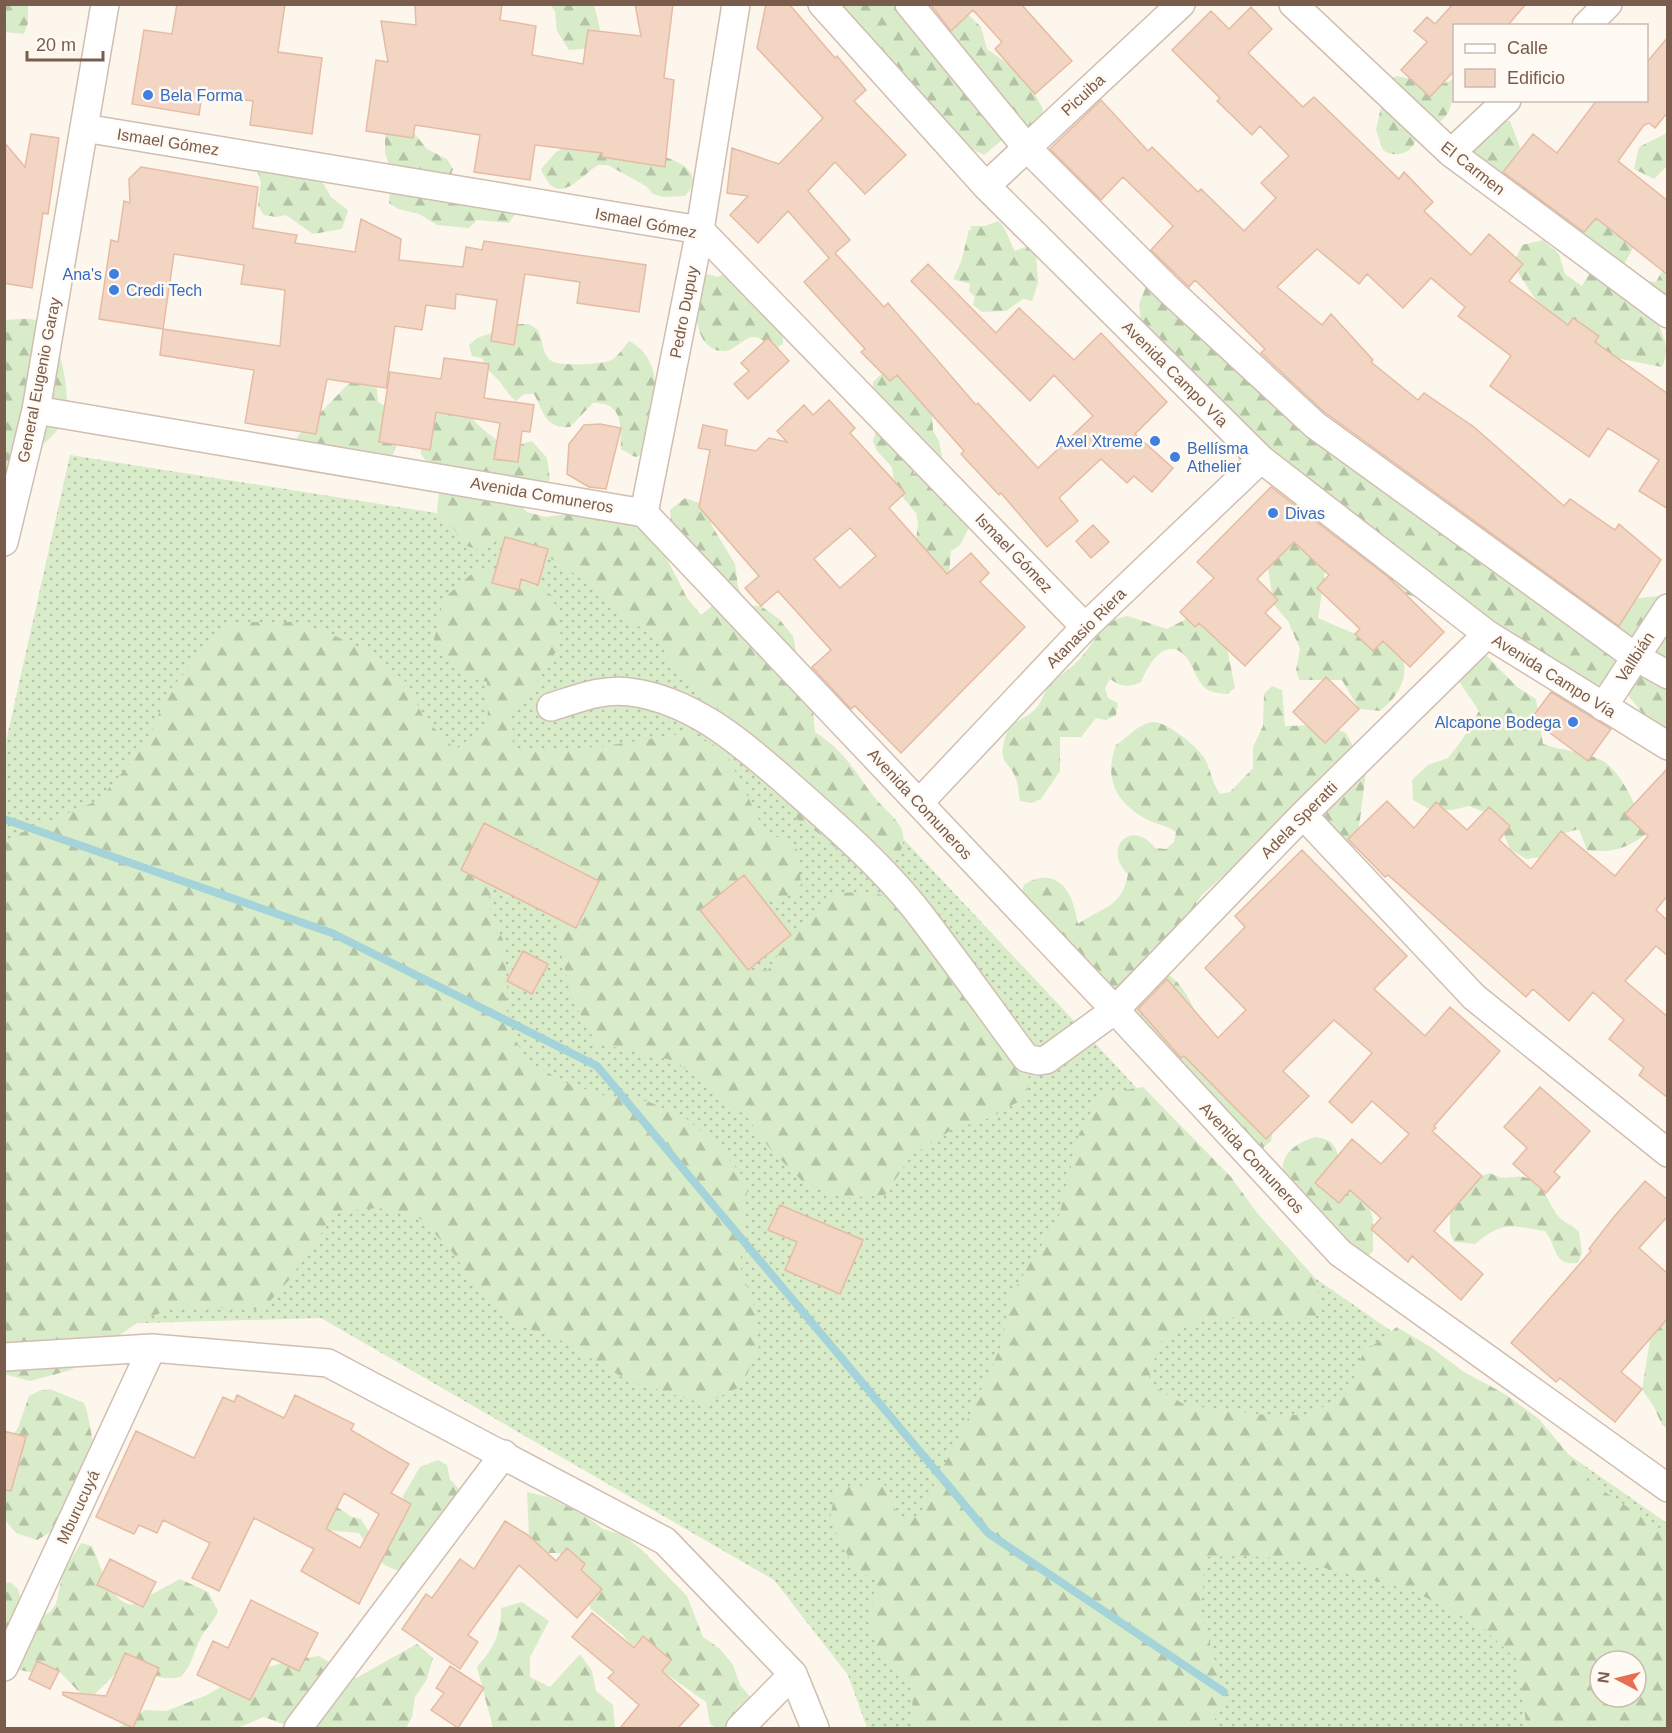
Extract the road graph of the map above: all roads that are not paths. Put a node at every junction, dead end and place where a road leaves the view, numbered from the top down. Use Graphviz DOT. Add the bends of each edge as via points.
graph roads {
  1 [pos="105,4"];
  2 [pos="736,4"];
  3 [pos="822,4"];
  4 [pos="909,4"];
  5 [pos="1181,4"];
  6 [pos="1293,4"];
  7 [pos="1608,4"];
  8 [pos="1588,24"];
  9 [pos="1505,102"];
  10 [pos="84,128"];
  11 [pos="1027,147"];
  12 [pos="1451,153"];
  13 [pos="986,186"];
  14 [pos="700,230"];
  15 [pos="1668,314"];
  16 [pos="36,410"];
  17 [pos="4,443"];
  18 [pos="1261,459"];
  19 [pos="21,471"];
  20 [pos="4,506"];
  21 [pos="644,513"];
  22 [pos="4,542"];
  23 [pos="1668,608"];
  24 [pos="1085,627"];
  25 [pos="1487,634"];
  26 [pos="1634,656"];
  27 [pos="1668,675"];
  28 [pos="551,707"];
  29 [pos="1604,707"];
  30 [pos="1668,746"];
  31 [pos="919,803"];
  32 [pos="1303,815"];
  33 [pos="1115,1010"];
  34 [pos="1668,1153"];
  35 [pos="152,1348"];
  36 [pos="4,1357"];
  37 [pos="504,1454"];
  38 [pos="1665,1479"];
  39 [pos="4,1667"];
  40 [pos="793,1674"];
  41 [pos="298,1728"];
  42 [pos="740,1728"];
  43 [pos="815,1728"];
  1 -- 10 [label="street, General Eugenio Garay"];
  2 -- 14 [label="street, Pedro Dupuy"];
  3 -- 13 [label="street, Avenida Campo Vía"];
  4 -- 11 [label="street"];
  5 -- 11 [label="street, Picuiba"];
  6 -- 12 [label="street, El Carmen"];
  7 -- 8 [label="street"];
  9 -- 12 [label="street"];
  10 -- 14 [label="street, Ismael Gómez"];
  10 -- 16 [label="street, General Eugenio Garay"];
  11 -- 13 [label="street, Picuiba"];
  11 -- 26 [label="street" via="1168,289 1315,425"];
  12 -- 15 [label="street, El Carmen"];
  13 -- 18 [label="street, Avenida Campo Vía"];
  14 -- 21 [label="street, Pedro Dupuy"];
  14 -- 24 [label="street, Ismael Gómez"];
  16 -- 19 [label="street, General Eugenio Garay"];
  16 -- 21 [label="street, Avenida Comuneros"];
  17 -- 19 [label="street"];
  18 -- 24 [label="street, Atanasio Riera"];
  18 -- 25 [label="street, Avenida Campo Vía"];
  19 -- 20 [label="street"];
  19 -- 22 [label="street, General Eugenio Garay"];
  21 -- 31 [label="street, Avenida Comuneros"];
  23 -- 26 [label="street, Vallbián"];
  24 -- 31 [label="street, Atanasio Riera"];
  25 -- 29 [label="street, Avenida Campo Vía"];
  25 -- 32 [label="street, Adela Speratti"];
  26 -- 27 [label="street"];
  26 -- 29 [label="street, Vallbián"];
  28 -- 33 [label="street, Adela Speratti" via="602,691 631,692 693,712 734,737 840,830 914,907 1031,1060 1046,1060"];
  29 -- 30 [label="street, Avenida Campo Vía"];
  31 -- 33 [label="street, Avenida Comuneros"];
  32 -- 33 [label="street, Adela Speratti"];
  32 -- 34 [label="street" via="1474,997"];
  33 -- 38 [label="street, Avenida Comuneros" via="1340,1253"];
  35 -- 36 [label="street"];
  35 -- 37 [label="street" via="328,1363"];
  35 -- 39 [label="street, Mburucuyá"];
  37 -- 40 [label="street" via="665,1541"];
  37 -- 41 [label="street"];
  40 -- 42 [label="street"];
  40 -- 43 [label="street"];
}
